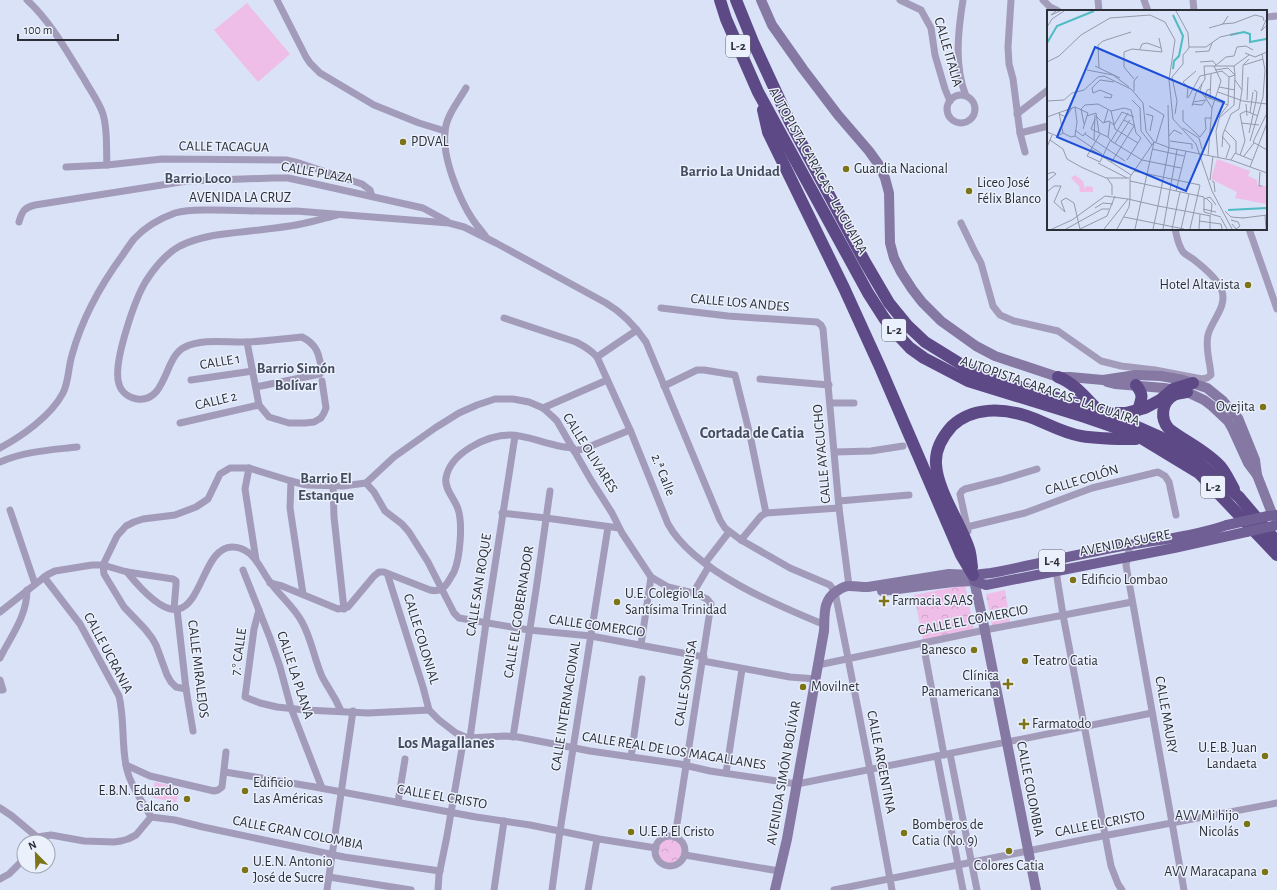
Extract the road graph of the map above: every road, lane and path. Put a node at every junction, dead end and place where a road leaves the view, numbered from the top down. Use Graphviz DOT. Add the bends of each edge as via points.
graph roads {
  1 [pos="27,0"];
  2 [pos="277,0"];
  3 [pos="720,0"];
  4 [pos="736,0"];
  5 [pos="761,0"];
  6 [pos="900,0"];
  7 [pos="963,0"];
  8 [pos="1011,0"];
  9 [pos="1043,0"];
  10 [pos="1098,0"];
  11 [pos="1144,0"];
  12 [pos="1193,0"];
  13 [pos="1056,10"];
  14 [pos="1099,10"];
  15 [pos="1148,10"];
  16 [pos="1194,10"];
  17 [pos="1277,16"];
  18 [pos="1267,17"];
  19 [pos="466,88"];
  20 [pos="1047,91"];
  21 [pos="758,92"];
  22 [pos="966,96"];
  23 [pos="950,101"];
  24 [pos="1017,114"];
  25 [pos="1047,126"];
  26 [pos="445,131"];
  27 [pos="1020,133"];
  28 [pos="1025,152"];
  29 [pos="107,165"];
  30 [pos="66,167"];
  31 [pos="372,196"];
  32 [pos="342,214"];
  33 [pos="19,222"];
  34 [pos="449,223"];
  35 [pos="961,223"];
  36 [pos="1175,230"];
  37 [pos="1249,230"];
  38 [pos="488,238"];
  39 [pos="661,308"];
  40 [pos="1277,309"];
  41 [pos="504,318"];
  42 [pos="817,322"];
  43 [pos="637,330"];
  44 [pos="247,342"];
  45 [pos="597,357"];
  46 [pos="253,371"];
  47 [pos="1058,377"];
  48 [pos="321,378"];
  49 [pos="760,379"];
  50 [pos="191,380"];
  51 [pos="608,380"];
  52 [pos="1103,380"];
  53 [pos="829,385"];
  54 [pos="1136,385"];
  55 [pos="256,386"];
  56 [pos="664,386"];
  57 [pos="1190,388"];
  58 [pos="1173,389"];
  59 [pos="830,403"];
  60 [pos="854,403"];
  61 [pos="259,405"];
  62 [pos="543,408"];
  63 [pos="1138,410"];
  64 [pos="1101,411"];
  65 [pos="180,423"];
  66 [pos="630,430"];
  67 [pos="515,436"];
  68 [pos="1143,439"];
  69 [pos="903,446"];
  70 [pos="77,447"];
  71 [pos="0,448"];
  72 [pos="574,450"];
  73 [pos="834,452"];
  74 [pos="0,462"];
  75 [pos="249,468"];
  76 [pos="1037,469"];
  77 [pos="291,481"];
  78 [pos="366,483"];
  79 [pos="333,486"];
  80 [pos="550,491"];
  81 [pos="909,495"];
  82 [pos="1239,497"];
  83 [pos="839,504"];
  84 [pos="10,510"];
  85 [pos="502,513"];
  86 [pos="766,513"];
  87 [pos="1176,515"];
  88 [pos="546,518"];
  89 [pos="1274,518"];
  90 [pos="608,527"];
  91 [pos="968,527"];
  92 [pos="620,528"];
  93 [pos="729,532"];
  94 [pos="741,540"];
  95 [pos="1130,545"];
  96 [pos="1276,546"];
  97 [pos="1127,558"];
  98 [pos="256,561"];
  99 [pos="707,565"];
  100 [pos="103,569"];
  101 [pos="242,570"];
  102 [pos="1056,571"];
  103 [pos="127,572"];
  104 [pos="388,576"];
  105 [pos="44,577"];
  106 [pos="651,577"];
  107 [pos="974,578"];
  108 [pos="270,583"];
  109 [pos="35,584"];
  110 [pos="854,587"];
  111 [pos="27,590"];
  112 [pos="441,590"];
  113 [pos="835,592"];
  114 [pos="693,593"];
  115 [pos="303,594"];
  116 [pos="1132,602"];
  117 [pos="711,604"];
  118 [pos="176,609"];
  119 [pos="344,609"];
  120 [pos="259,610"];
  121 [pos="0,612"];
  122 [pos="1063,615"];
  123 [pos="486,623"];
  124 [pos="825,625"];
  125 [pos="529,630"];
  126 [pos="985,630"];
  127 [pos="591,636"];
  128 [pos="923,643"];
  129 [pos="641,645"];
  130 [pos="0,658"];
  131 [pos="703,659"];
  132 [pos="848,659"];
  133 [pos="818,665"];
  134 [pos="742,668"];
  135 [pos="642,679"];
  136 [pos="816,679"];
  137 [pos="0,680"];
  138 [pos="186,689"];
  139 [pos="2,690"];
  140 [pos="291,708"];
  141 [pos="429,710"];
  142 [pos="341,711"];
  143 [pos="353,711"];
  144 [pos="1152,713"];
  145 [pos="1084,726"];
  146 [pos="193,731"];
  147 [pos="467,737"];
  148 [pos="513,737"];
  149 [pos="1006,742"];
  150 [pos="573,747"];
  151 [pos="226,752"];
  152 [pos="944,755"];
  153 [pos="631,757"];
  154 [pos="405,759"];
  155 [pos="126,765"];
  156 [pos="685,766"];
  157 [pos="870,770"];
  158 [pos="224,772"];
  159 [pos="726,773"];
  160 [pos="797,784"];
  161 [pos="322,788"];
  162 [pos="341,792"];
  163 [pos="398,802"];
  164 [pos="1277,803"];
  165 [pos="0,808"];
  166 [pos="451,812"];
  167 [pos="151,817"];
  168 [pos="504,821"];
  169 [pos="1172,823"];
  170 [pos="560,831"];
  171 [pos="30,834"];
  172 [pos="56,836"];
  173 [pos="1105,836"];
  174 [pos="674,837"];
  175 [pos="597,839"];
  176 [pos="656,848"];
  177 [pos="1028,851"];
  178 [pos="333,854"];
  179 [pos="685,855"];
  180 [pos="971,862"];
  181 [pos="959,865"];
  182 [pos="16,867"];
  183 [pos="440,871"];
  184 [pos="779,871"];
  185 [pos="329,877"];
  186 [pos="0,879"];
  187 [pos="890,879"];
  188 [pos="327,890"];
  189 [pos="411,890"];
  190 [pos="438,890"];
  191 [pos="494,890"];
  192 [pos="552,890"];
  193 [pos="588,890"];
  194 [pos="775,890"];
  195 [pos="834,890"];
  196 [pos="892,890"];
  197 [pos="964,890"];
  198 [pos="977,890"];
  199 [pos="1036,890"];
  200 [pos="1122,890"];
  201 [pos="1184,890"];
  1 -- 29 [label="street" via="56,34 103,113"];
  2 -- 26 [label="street" via="306,57 320,73 374,105"];
  3 -- 21 [label="highway, AUTOPISTA CARACAS - LA GUAIRA / L-2" via="726,20"];
  4 -- 64 [label="highway, AUTOPISTA CARACAS - LA GUAIRA / L-2" via="790,122 865,262 889,303 907,325 925,342 972,372"];
  5 -- 47 [label="main road" via="772,25 803,69 879,165 889,193 890,243 894,258 919,298 942,322 976,346 995,356"];
  6 -- 23 [label="street, CALLE ITALIA" via="921,10 931,28 935,55"];
  7 -- 22 [label="street" via="957,56"];
  8 -- 24 [label="street" via="1008,58"];
  9 -- 13 [label="street"];
  10 -- 14 [label="street"];
  11 -- 15 [label="street"];
  12 -- 16 [label="street"];
  17 -- 18 [label="street"];
  19 -- 26 [label="street" via="450,115"];
  20 -- 24 [label="street"];
  21 -- 68 [label="highway, AUTOPISTA CARACAS - LA GUAIRA / L-2" via="868,293 910,348 968,381 1085,417"];
  21 -- 107 [label="highway" via="768,132 844,288 961,555"];
  22 -- 23 [label="street" via="957,96"];
  22 -- 23 [label="street" via="973,102 975,112 966,122 957,123 950,118 947,109"];
  24 -- 27 [label="street"];
  25 -- 27 [label="street"];
  26 -- 38 [label="street" via="444,146 448,164 462,200"];
  27 -- 28 [label="street"];
  29 -- 30 [label="street, CALLE TACAGUA"];
  29 -- 31 [label="street, CALLE TACAGUA" via="162,159 286,160 362,184 370,190"];
  31 -- 33 [label="street, CALLE PLAZA" via="288,178 200,180 35,205 22,212"];
  31 -- 34 [label="street, CALLE PLAZA" via="423,208"];
  32 -- 34 [label="street, AVENIDA LA CRUZ"];
  32 -- 44 [label="street" via="301,224 198,238 178,247 162,260 139,296 122,346 118,383 129,396 146,399 162,384 176,354 185,346 209,342"];
  32 -- 71 [label="street, AVENIDA LA CRUZ" via="296,211 187,211 161,219 135,238 90,306 72,355 66,384 58,401 23,435"];
  34 -- 38 [label="street, AVENIDA LA CRUZ"];
  35 -- 36 [label="street" via="981,263 993,306 1000,315 1014,321 1058,331 1101,362 1202,379 1211,375 1208,334 1223,301 1222,292 1218,282 1184,254 1177,241"];
  37 -- 40 [label="street"];
  38 -- 43 [label="street, AVENIDA LA CRUZ" via="619,311"];
  39 -- 42 [label="street, CALLE LOS ANDES"];
  41 -- 45 [label="street, 2.ª Calle" via="584,345"];
  42 -- 53 [label="street, CALLE AYACUCHO" via="823,328"];
  43 -- 45 [label="street"];
  43 -- 56 [label="street, AVENIDA LA CRUZ" via="646,342"];
  44 -- 46 [label="street"];
  44 -- 48 [label="street" via="302,337 316,347 322,371"];
  45 -- 51 [label="street, 2.ª Calle"];
  46 -- 50 [label="street, CALLE 1"];
  46 -- 55 [label="street"];
  47 -- 52 [label="main road"];
  47 -- 64 [label="highway" via="1065,379"];
  48 -- 55 [label="street"];
  48 -- 61 [label="street" via="326,408 321,418 314,422 289,423 269,417"];
  49 -- 53 [label="street"];
  51 -- 62 [label="street"];
  51 -- 66 [label="street, 2.ª Calle"];
  52 -- 54 [label="main road" via="1115,384"];
  52 -- 57 [label="main road" via="1151,375 1172,377"];
  53 -- 59 [label="street, CALLE AYACUCHO"];
  54 -- 58 [label="main road"];
  54 -- 63 [label="highway" via="1142,397"];
  55 -- 61 [label="street"];
  56 -- 86 [label="street" via="696,370 735,375"];
  56 -- 93 [label="street, AVENIDA LA CRUZ" via="713,507"];
  57 -- 58 [label="highway"];
  57 -- 82 [label="highway" via="1175,394 1167,401 1163,419 1175,433 1222,468"];
  57 -- 89 [label="main road" via="1207,388 1224,400 1234,413 1255,460 1257,475"];
  58 -- 63 [label="highway" via="1152,405"];
  59 -- 60 [label="street"];
  59 -- 73 [label="street, CALLE AYACUCHO"];
  61 -- 65 [label="street, CALLE 2"];
  62 -- 72 [label="street, CALLE OLIVARES" via="557,421"];
  62 -- 78 [label="street, CALLE OLIVARES" via="529,402 506,399 495,399 477,405 434,428 407,447"];
  63 -- 64 [label="highway"];
  64 -- 82 [label="highway, AUTOPISTA CARACAS - LA GUAIRA / L-2" via="1160,437 1178,448"];
  66 -- 72 [label="street" via="586,448"];
  66 -- 99 [label="street, 2.ª Calle" via="668,524 684,545"];
  67 -- 72 [label="street"];
  67 -- 85 [label="street, CALLE SAN ROQUE"];
  67 -- 112 [label="street" via="500,436 487,440 461,454 449,470 446,483 458,510 461,530 454,571"];
  68 -- 96 [label="highway, AUTOPISTA CARACAS - LA GUAIRA / L-2" via="1199,473"];
  68 -- 107 [label="highway" via="1081,436 1026,416 991,410 971,414 955,424 940,444 936,465 942,488 969,549"];
  69 -- 73 [label="street" via="871,451"];
  70 -- 74 [label="street" via="37,451"];
  72 -- 92 [label="street, CALLE OLIVARES"];
  73 -- 83 [label="street, CALLE AYACUCHO"];
  75 -- 77 [label="street"];
  75 -- 98 [label="street" via="245,489"];
  75 -- 100 [label="street" via="230,468 223,471 216,479 208,499 196,507 175,515 143,519 126,526 117,536"];
  76 -- 91 [label="street" via="962,491 960,494"];
  77 -- 79 [label="street" via="306,485"];
  77 -- 115 [label="street" via="290,508"];
  78 -- 79 [label="street"];
  78 -- 112 [label="street, CALLE COMERCIO" via="385,511 409,532 428,562"];
  79 -- 119 [label="street"];
  80 -- 88 [label="street, CALLE EL GOBERNADOR"];
  81 -- 83 [label="street"];
  82 -- 96 [label="highway, AUTOPISTA CARACAS - LA GUAIRA / L-2"];
  83 -- 86 [label="street"];
  83 -- 110 [label="street, CALLE AYACUCHO"];
  84 -- 109 [label="street"];
  85 -- 88 [label="street"];
  85 -- 123 [label="street, CALLE SAN ROQUE"];
  86 -- 94 [label="street"];
  87 -- 91 [label="street, CALLE COLÓN" via="1170,482 1158,472 1092,488 1025,513"];
  88 -- 90 [label="street"];
  88 -- 125 [label="street, CALLE EL GOBERNADOR"];
  89 -- 95 [label="main road, AVENIDA SUCRE / L-4, bridge"];
  89 -- 97 [label="main road, AVENIDA SUCRE / L-4, bridge" via="1246,532"];
  90 -- 92 [label="street"];
  90 -- 127 [label="street, CALLE INTERNACIONAL"];
  91 -- 107 [label="street" via="975,562"];
  92 -- 106 [label="street, CALLE OLIVARES"];
  93 -- 94 [label="street"];
  93 -- 99 [label="street"];
  94 -- 113 [label="street" via="790,568 830,585"];
  95 -- 97 [label="street, CALLE MAURY"];
  95 -- 107 [label="main road, AVENIDA SUCRE / L-4"];
  97 -- 102 [label="main road, AVENIDA SUCRE / L-4"];
  97 -- 116 [label="street, CALLE MAURY"];
  98 -- 108 [label="street"];
  98 -- 118 [label="street" via="244,550 225,548 215,557 189,603"];
  99 -- 114 [label="street"];
  99 -- 124 [label="street, 2.ª Calle" via="754,594"];
  100 -- 103 [label="street"];
  100 -- 105 [label="street" via="92,564 55,571"];
  100 -- 138 [label="street" via="124,607 152,638 171,682 176,687"];
  101 -- 120 [label="street, CALLE LA PLANA"];
  102 -- 107 [label="main road, AVENIDA SUCRE / L-4" via="986,585"];
  102 -- 122 [label="street"];
  103 -- 118 [label="street" via="151,598"];
  103 -- 118 [label="street, CALLE MIRALEJOS" via="176,581"];
  104 -- 141 [label="street, CALLE COLONIAL"];
  105 -- 109 [label="street"];
  105 -- 155 [label="street, CALLE UCRANIA" via="80,624 119,696"];
  106 -- 114 [label="street, CALLE OLIVARES" via="668,587"];
  106 -- 129 [label="street"];
  107 -- 110 [label="main road, AVENIDA SUCRE / L-4" via="949,574"];
  107 -- 126 [label="main road, CALLE COLOMBIA"];
  108 -- 115 [label="street"];
  108 -- 142 [label="street" via="294,609 303,624 321,674"];
  109 -- 111 [label="street"];
  110 -- 113 [label="main road, AVENIDA SUCRE / L-4"];
  111 -- 121 [label="street"];
  111 -- 130 [label="street" via="27,601 21,620"];
  112 -- 119 [label="street" via="430,590 379,572 352,604"];
  112 -- 123 [label="street, CALLE COMERCIO" via="456,617"];
  113 -- 124 [label="main road, AVENIDA SIMÓN BOLÍVAR" via="826,603"];
  113 -- 132 [label="street, CALLE ARGENTINA"];
  114 -- 117 [label="street, CALLE OLIVARES" via="707,599"];
  115 -- 119 [label="street" via="338,609"];
  116 -- 122 [label="street, CALLE EL COMERCIO"];
  116 -- 144 [label="street, CALLE MAURY"];
  117 -- 131 [label="street, CALLE SONRISA"];
  118 -- 138 [label="street, CALLE MIRALEJOS"];
  120 -- 140 [label="street, CALLE LA PLANA" via="280,667"];
  120 -- 140 [label="street, 7.° CALLE" via="245,697 260,703"];
  122 -- 126 [label="street, CALLE EL COMERCIO"];
  122 -- 145 [label="street"];
  123 -- 125 [label="street, CALLE COMERCIO"];
  123 -- 147 [label="street, CALLE SAN ROQUE"];
  124 -- 133 [label="main road, AVENIDA SIMÓN BOLÍVAR"];
  125 -- 127 [label="street, CALLE COMERCIO"];
  125 -- 148 [label="street, CALLE EL GOBERNADOR"];
  126 -- 128 [label="street, CALLE EL COMERCIO"];
  126 -- 149 [label="main road, CALLE COLOMBIA"];
  127 -- 129 [label="street, CALLE COMERCIO"];
  127 -- 150 [label="street, CALLE INTERNACIONAL"];
  128 -- 132 [label="street, CALLE EL COMERCIO"];
  128 -- 152 [label="street"];
  129 -- 131 [label="street, CALLE COMERCIO"];
  131 -- 134 [label="street, CALLE COMERCIO"];
  131 -- 156 [label="street, CALLE SONRISA"];
  132 -- 133 [label="street, CALLE EL COMERCIO"];
  132 -- 157 [label="street, CALLE ARGENTINA"];
  133 -- 136 [label="main road, AVENIDA SIMÓN BOLÍVAR"];
  134 -- 136 [label="street, CALLE COMERCIO"];
  134 -- 159 [label="street"];
  135 -- 153 [label="street"];
  136 -- 160 [label="main road, AVENIDA SIMÓN BOLÍVAR"];
  137 -- 139 [label="street"];
  138 -- 146 [label="street, CALLE MIRALEJOS"];
  140 -- 142 [label="street"];
  140 -- 161 [label="street, CALLE LA PLANA"];
  141 -- 143 [label="street" via="368,713"];
  141 -- 147 [label="street" via="450,729"];
  142 -- 143 [label="street"];
  143 -- 162 [label="street"];
  144 -- 145 [label="street, CALLE REAL DE LOS MAGALLANES"];
  144 -- 169 [label="street, CALLE MAURY"];
  145 -- 149 [label="street, CALLE REAL DE LOS MAGALLANES"];
  145 -- 173 [label="street"];
  147 -- 148 [label="street, CALLE REAL DE LOS MAGALLANES"];
  147 -- 166 [label="street, CALLE SAN ROQUE"];
  148 -- 150 [label="street, CALLE REAL DE LOS MAGALLANES"];
  149 -- 152 [label="street, CALLE REAL DE LOS MAGALLANES"];
  149 -- 177 [label="main road, CALLE COLOMBIA"];
  150 -- 153 [label="street, CALLE REAL DE LOS MAGALLANES"];
  150 -- 170 [label="street, CALLE INTERNACIONAL"];
  151 -- 158 [label="street"];
  152 -- 157 [label="street, CALLE REAL DE LOS MAGALLANES"];
  152 -- 180 [label="street"];
  152 -- 181 [label="street"];
  153 -- 156 [label="street, CALLE REAL DE LOS MAGALLANES"];
  154 -- 163 [label="street"];
  155 -- 158 [label="street" via="150,776 214,791 222,787"];
  155 -- 167 [label="street, CALLE UCRANIA" via="130,778"];
  156 -- 159 [label="street, CALLE REAL DE LOS MAGALLANES"];
  156 -- 174 [label="street, CALLE SONRISA"];
  157 -- 160 [label="street, CALLE REAL DE LOS MAGALLANES"];
  157 -- 187 [label="street, CALLE ARGENTINA"];
  158 -- 161 [label="street, CALLE EL CRISTO"];
  159 -- 160 [label="street, CALLE REAL DE LOS MAGALLANES"];
  160 -- 184 [label="main road, AVENIDA SIMÓN BOLÍVAR"];
  161 -- 162 [label="street, CALLE EL CRISTO"];
  162 -- 163 [label="street, CALLE EL CRISTO"];
  162 -- 178 [label="street"];
  163 -- 166 [label="street, CALLE EL CRISTO"];
  164 -- 169 [label="street, CALLE EL CRISTO"];
  165 -- 171 [label="street"];
  166 -- 168 [label="street, CALLE EL CRISTO"];
  166 -- 183 [label="street, CALLE SAN ROQUE"];
  167 -- 172 [label="street" via="136,834 121,841 84,841"];
  167 -- 178 [label="street, CALLE GRAN COLOMBIA"];
  168 -- 170 [label="street, CALLE EL CRISTO"];
  168 -- 191 [label="street"];
  169 -- 173 [label="street, CALLE EL CRISTO"];
  169 -- 201 [label="street, CALLE MAURY"];
  170 -- 175 [label="street, CALLE EL CRISTO"];
  170 -- 192 [label="street, CALLE INTERNACIONAL"];
  173 -- 177 [label="street, CALLE EL CRISTO"];
  173 -- 200 [label="street" via="1111,866"];
  174 -- 176 [label="street" via="661,839"];
  174 -- 179 [label="street" via="682,842"];
  175 -- 176 [label="street, CALLE EL CRISTO"];
  175 -- 193 [label="street"];
  176 -- 179 [label="street" via="658,860 668,866 679,864"];
  177 -- 180 [label="street, CALLE EL CRISTO"];
  177 -- 199 [label="main road, CALLE COLOMBIA"];
  178 -- 183 [label="street, CALLE GRAN COLOMBIA"];
  178 -- 185 [label="street"];
  179 -- 184 [label="street"];
  180 -- 181 [label="street, CALLE EL CRISTO"];
  180 -- 198 [label="street"];
  181 -- 187 [label="street, CALLE EL CRISTO"];
  181 -- 197 [label="street"];
  182 -- 186 [label="street"];
  183 -- 190 [label="street, CALLE SAN ROQUE"];
  184 -- 194 [label="main road, AVENIDA SIMÓN BOLÍVAR"];
  185 -- 188 [label="street"];
  185 -- 189 [label="street"];
  187 -- 195 [label="street, CALLE EL CRISTO"];
  187 -- 196 [label="street, CALLE ARGENTINA"];
}
